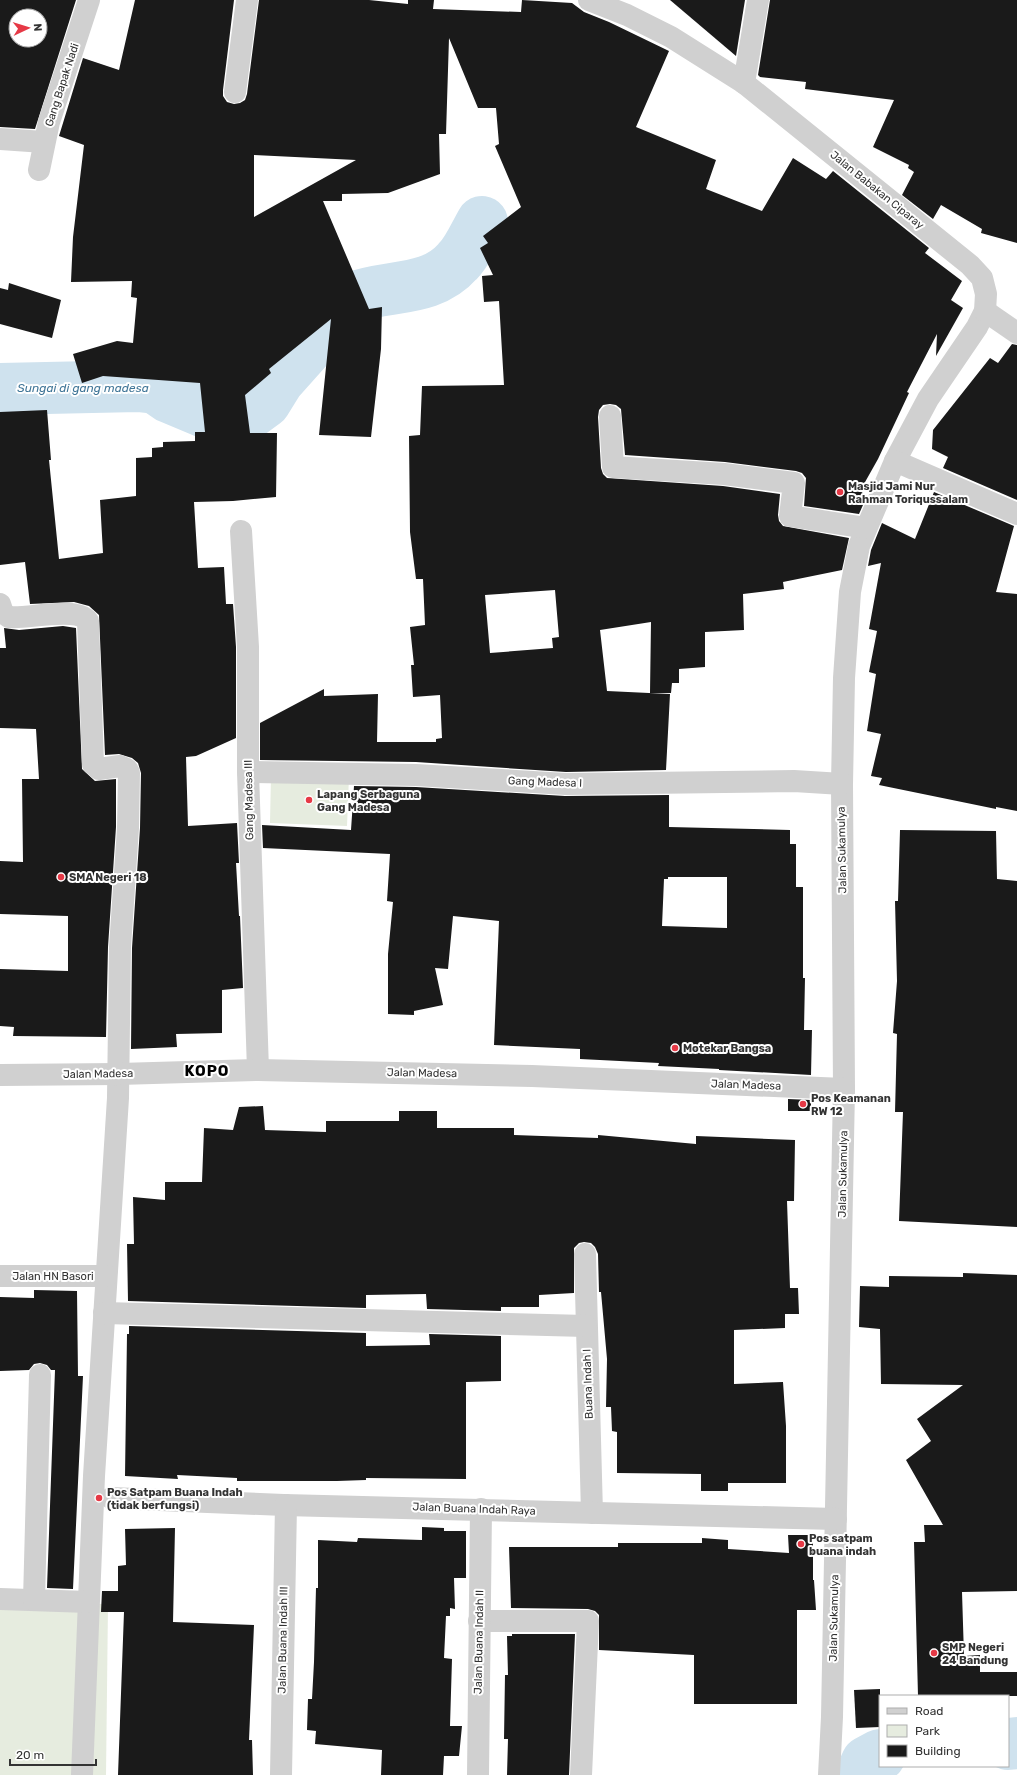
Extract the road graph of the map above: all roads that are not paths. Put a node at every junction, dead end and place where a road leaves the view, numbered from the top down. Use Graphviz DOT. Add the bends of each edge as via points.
graph roads {
  1 [pos="89,0"];
  2 [pos="246,0"];
  3 [pos="589,0"];
  4 [pos="758,0"];
  5 [pos="744,83"];
  6 [pos="235,92"];
  7 [pos="0,139"];
  8 [pos="44,142"];
  9 [pos="39,170"];
  10 [pos="985,311"];
  11 [pos="1017,332"];
  12 [pos="610,416"];
  13 [pos="895,461"];
  14 [pos="1017,514"];
  15 [pos="866,528"];
  16 [pos="241,531"];
  17 [pos="0,604"];
  18 [pos="248,772"];
  19 [pos="842,784"];
  20 [pos="258,1070"];
  21 [pos="119,1074"];
  22 [pos="0,1075"];
  23 [pos="844,1089"];
  24 [pos="585,1254"];
  25 [pos="0,1276"];
  26 [pos="106,1276"];
  27 [pos="104,1313"];
  28 [pos="586,1326"];
  29 [pos="40,1375"];
  30 [pos="94,1476"];
  31 [pos="111,1498"];
  32 [pos="286,1505"];
  33 [pos="481,1509"];
  34 [pos="592,1513"];
  35 [pos="836,1519"];
  36 [pos="92,1520"];
  37 [pos="0,1599"];
  38 [pos="34,1600"];
  39 [pos="88,1602"];
  40 [pos="479,1621"];
  41 [pos="82,1775"];
  42 [pos="281,1775"];
  43 [pos="478,1775"];
  44 [pos="582,1775"];
  45 [pos="829,1775"];
  1 -- 8 [label="street, Gang Bapak Nadi"];
  2 -- 6 [label="street"];
  3 -- 5 [label="street, Jalan Babakan Ciparay" via="671,37"];
  4 -- 5 [label="street"];
  5 -- 10 [label="street, Jalan Babakan Ciparay" via="970,265 982,278 986,294"];
  7 -- 8 [label="street"];
  8 -- 9 [label="street, Gang Bapak Nadi"];
  10 -- 11 [label="street"];
  10 -- 13 [label="street, Jalan Babakan Ciparay" via="977,328 928,399"];
  12 -- 15 [label="street" via="613,467 724,474 794,483 790,516"];
  13 -- 14 [label="street"];
  13 -- 15 [label="street, Jalan Sukamulya"];
  15 -- 19 [label="street, Jalan Sukamulya" via="859,546 850,592 844,678"];
  16 -- 18 [label="street, Gang Madesa III" via="248,647"];
  17 -- 21 [label="street" via="3,613 9,617 72,614 84,616 88,621 93,764 100,769 120,766 129,773 120,947"];
  18 -- 19 [label="street, Gang Madesa I" via="416,775 566,784"];
  18 -- 20 [label="street, Gang Madesa III"];
  19 -- 23 [label="street, Jalan Sukamulya"];
  20 -- 21 [label="street, Jalan Madesa"];
  20 -- 23 [label="street, Jalan Madesa" via="532,1076"];
  21 -- 22 [label="street, Jalan Madesa"];
  21 -- 26 [label="street"];
  23 -- 35 [label="street, Jalan Sukamulya"];
  24 -- 28 [label="street, Buana Indah I"];
  25 -- 26 [label="street, Jalan HN Basori"];
  26 -- 27 [label="street"];
  27 -- 28 [label="street"];
  27 -- 30 [label="street"];
  28 -- 34 [label="street, Buana Indah I"];
  29 -- 38 [label="street"];
  30 -- 31 [label="street"];
  30 -- 36 [label="street"];
  31 -- 32 [label="street, Jalan Buana Indah Raya"];
  31 -- 36 [label="street"];
  32 -- 33 [label="street, Jalan Buana Indah Raya"];
  32 -- 42 [label="street, Jalan Buana Indah III"];
  33 -- 34 [label="street, Jalan Buana Indah Raya"];
  33 -- 40 [label="street, Jalan Buana Indah II"];
  34 -- 35 [label="street, Jalan Buana Indah Raya"];
  35 -- 45 [label="street, Jalan Sukamulya"];
  36 -- 39 [label="street"];
  37 -- 38 [label="street"];
  38 -- 39 [label="street"];
  39 -- 41 [label="street"];
  40 -- 43 [label="street, Jalan Buana Indah II"];
  40 -- 44 [label="street" via="588,1621"];
}
